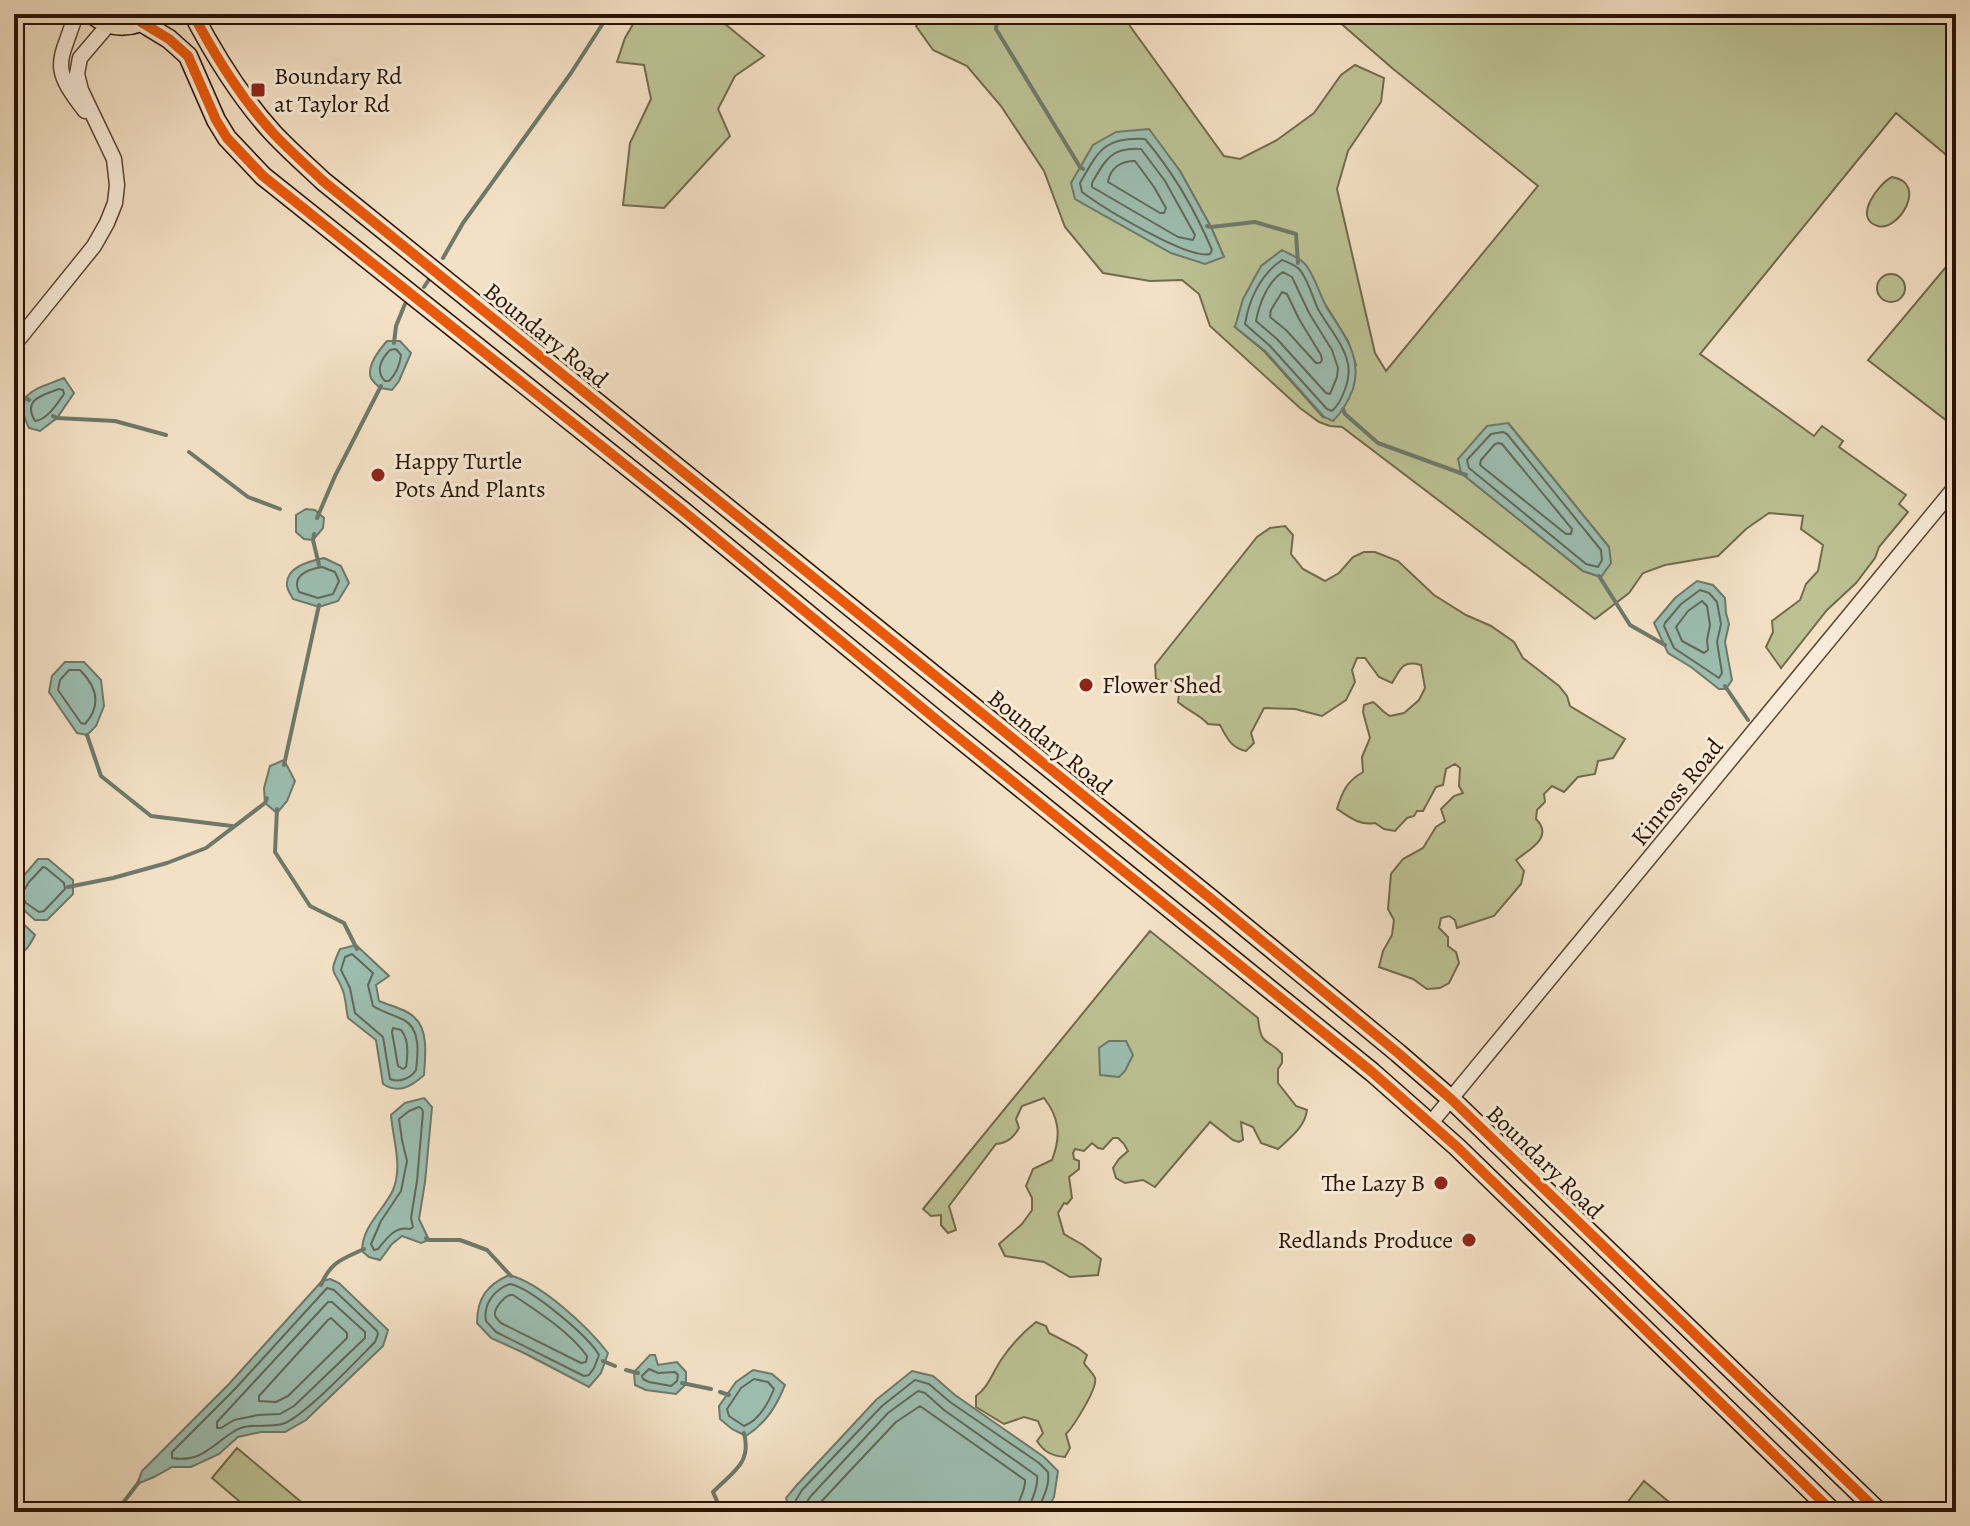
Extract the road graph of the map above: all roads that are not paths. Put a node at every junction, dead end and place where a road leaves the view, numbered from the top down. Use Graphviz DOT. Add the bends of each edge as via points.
graph roads {
  1 [pos="76,14"];
  2 [pos="92,14"];
  3 [pos="193,14"];
  4 [pos="148,18"];
  5 [pos="109,24"];
  6 [pos="114,159"];
  7 [pos="14,345"];
  8 [pos="1956,486"];
  9 [pos="1451,1099"];
  10 [pos="1430,1124"];
  11 [pos="1833,1512"];
  12 [pos="1879,1512"];
  1 -- 6 [label="street" via="62,50 61,74"];
  2 -- 5 [label="highway"];
  3 -- 9 [label="highway, Boundary Road" via="235,85 272,132 323,181"];
  4 -- 5 [label="highway" via="131,25"];
  4 -- 10 [label="highway" via="188,56 227,138 263,176 683,511"];
  5 -- 6 [label="street" via="80,58 77,74"];
  6 -- 7 [label="street" via="117,185 107,223"];
  8 -- 9 [label="street, Kinross Road"];
  9 -- 10 [label="street, Kinross Road"];
  9 -- 12 [label="highway, Boundary Road"];
  10 -- 11 [label="highway"];
}
